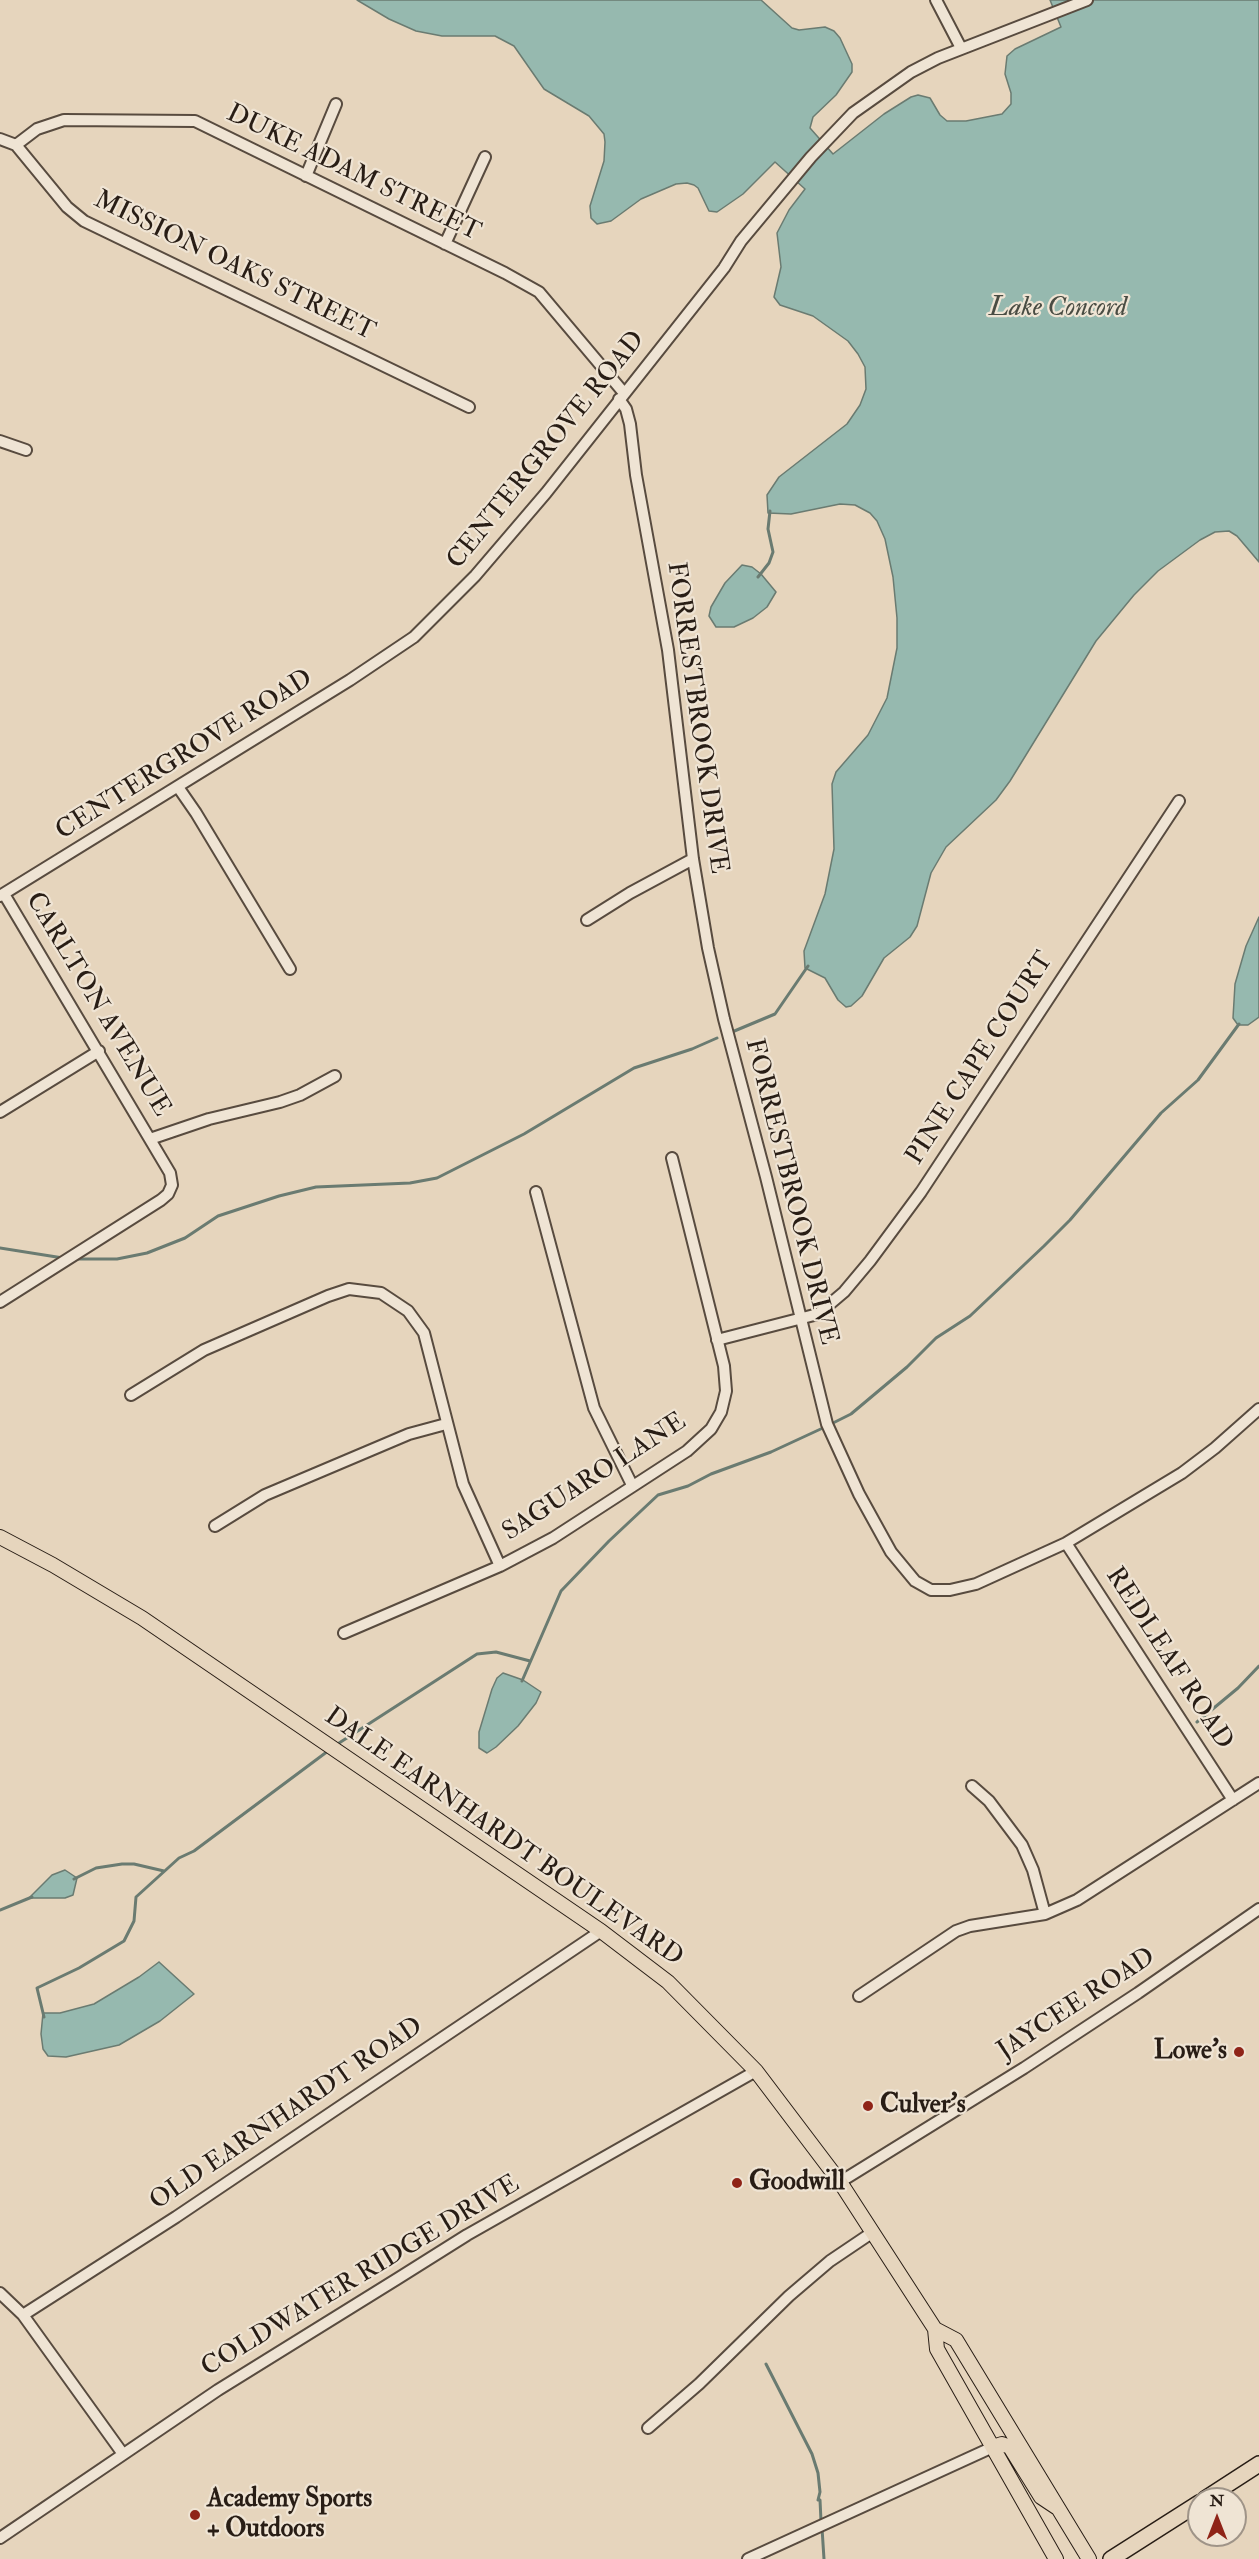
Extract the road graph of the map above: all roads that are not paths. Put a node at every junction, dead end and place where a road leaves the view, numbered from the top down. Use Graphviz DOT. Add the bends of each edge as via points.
graph roads {
  1 [pos="936,0"];
  2 [pos="1087,0"];
  3 [pos="961,48"];
  4 [pos="336,105"];
  5 [pos="0,139"];
  6 [pos="16,145"];
  7 [pos="484,157"];
  8 [pos="306,176"];
  9 [pos="445,244"];
  10 [pos="622,396"];
  11 [pos="469,407"];
  12 [pos="0,441"];
  13 [pos="26,450"];
  14 [pos="178,788"];
  15 [pos="1179,801"];
  16 [pos="693,859"];
  17 [pos="2,895"];
  18 [pos="587,920"];
  19 [pos="291,969"];
  20 [pos="99,1051"];
  21 [pos="335,1076"];
  22 [pos="0,1112"];
  23 [pos="150,1139"];
  24 [pos="672,1158"];
  25 [pos="536,1192"];
  26 [pos="0,1302"];
  27 [pos="800,1320"];
  28 [pos="717,1340"];
  29 [pos="131,1395"];
  30 [pos="1259,1409"];
  31 [pos="446,1424"];
  32 [pos="632,1485"];
  33 [pos="215,1526"];
  34 [pos="0,1538"];
  35 [pos="1066,1543"];
  36 [pos="500,1566"];
  37 [pos="344,1633"];
  38 [pos="1259,1783"];
  39 [pos="972,1786"];
  40 [pos="1233,1800"];
  41 [pos="1259,1909"];
  42 [pos="1045,1914"];
  43 [pos="601,1931"];
  44 [pos="859,1996"];
  45 [pos="756,2071"];
  46 [pos="840,2182"];
  47 [pos="873,2232"];
  48 [pos="0,2293"];
  49 [pos="23,2315"];
  50 [pos="935,2329"];
  51 [pos="648,2428"];
  52 [pos="993,2447"];
  53 [pos="123,2454"];
  54 [pos="1259,2464"];
  55 [pos="1224,2487"];
  56 [pos="1060,2510"];
  57 [pos="1187,2511"];
  58 [pos="0,2538"];
  59 [pos="748,2559"];
  60 [pos="1056,2559"];
  61 [pos="1089,2559"];
  62 [pos="1111,2559"];
  1 -- 3 [label="street"];
  2 -- 3 [label="street, CENTERGROVE ROAD"];
  3 -- 10 [label="street, CENTERGROVE ROAD" via="911,72 843,123 741,241"];
  4 -- 8 [label="street"];
  5 -- 6 [label="street"];
  6 -- 8 [label="street, DUKE ADAM STREET" via="37,129 64,120 195,121"];
  6 -- 11 [label="street, MISSION OAKS STREET" via="67,207 84,221"];
  7 -- 9 [label="street"];
  8 -- 9 [label="street, DUKE ADAM STREET"];
  9 -- 10 [label="street, DUKE ADAM STREET" via="539,292"];
  10 -- 14 [label="street, CENTERGROVE ROAD" via="475,576 414,637"];
  10 -- 16 [label="street, FORRESTBROOK DRIVE" via="668,650"];
  12 -- 13 [label="street"];
  14 -- 17 [label="street, CENTERGROVE ROAD"];
  14 -- 19 [label="street"];
  15 -- 27 [label="street, PINE CAPE COURT" via="895,1229 830,1305"];
  16 -- 18 [label="street"];
  16 -- 27 [label="street, FORRESTBROOK DRIVE" via="724,1019"];
  17 -- 20 [label="street, CARLTON AVENUE"];
  20 -- 22 [label="street"];
  20 -- 23 [label="street, CARLTON AVENUE"];
  21 -- 23 [label="street" via="280,1102"];
  23 -- 26 [label="street, CARLTON AVENUE" via="170,1173 172,1185 168,1194"];
  24 -- 28 [label="street, SAGUARO LANE"];
  25 -- 32 [label="street" via="594,1408"];
  27 -- 28 [label="street, PINE CAPE COURT"];
  27 -- 35 [label="street, FORRESTBROOK DRIVE" via="816,1388 837,1449 891,1552 915,1581 931,1590 976,1584"];
  28 -- 32 [label="street, SAGUARO LANE" via="726,1391 721,1412 711,1429 687,1450"];
  29 -- 31 [label="street" via="204,1350 349,1289 381,1293 408,1311 424,1333"];
  30 -- 35 [label="street, FORRESTBROOK DRIVE" via="1182,1473"];
  31 -- 33 [label="street" via="409,1434 265,1495"];
  31 -- 36 [label="street" via="463,1484"];
  32 -- 36 [label="street, SAGUARO LANE" via="553,1538"];
  34 -- 43 [label="main road, DALE EARNHARDT BOULEVARD" via="142,1618"];
  35 -- 40 [label="street, REDLEAF ROAD"];
  36 -- 37 [label="street, SAGUARO LANE"];
  38 -- 40 [label="street"];
  39 -- 42 [label="street" via="1022,1845"];
  40 -- 42 [label="street" via="1077,1900"];
  41 -- 46 [label="street, JAYCEE ROAD" via="1138,1993"];
  42 -- 44 [label="street" via="956,1931"];
  43 -- 45 [label="main road, DALE EARNHARDT BOULEVARD" via="669,1982"];
  43 -- 49 [label="street, OLD EARNHARDT ROAD" via="176,2217"];
  45 -- 46 [label="main road, DALE EARNHARDT BOULEVARD"];
  45 -- 53 [label="street, COLDWATER RIDGE DRIVE" via="467,2235"];
  46 -- 47 [label="main road, DALE EARNHARDT BOULEVARD"];
  47 -- 50 [label="main road, DALE EARNHARDT BOULEVARD"];
  47 -- 51 [label="street" via="789,2295"];
  48 -- 49 [label="street"];
  49 -- 53 [label="street"];
  50 -- 52 [label="main road, DALE EARNHARDT BOULEVARD" via="937,2349"];
  50 -- 56 [label="main road, DALE EARNHARDT BOULEVARD" via="956,2340"];
  52 -- 56 [label="main road" via="1010,2447 1041,2497"];
  52 -- 59 [label="street"];
  52 -- 60 [label="main road, DALE EARNHARDT BOULEVARD"];
  53 -- 58 [label="street, COLDWATER RIDGE DRIVE"];
  54 -- 55 [label="highway"];
  56 -- 61 [label="main road, DALE EARNHARDT BOULEVARD"];
  57 -- 62 [label="highway"];
}
